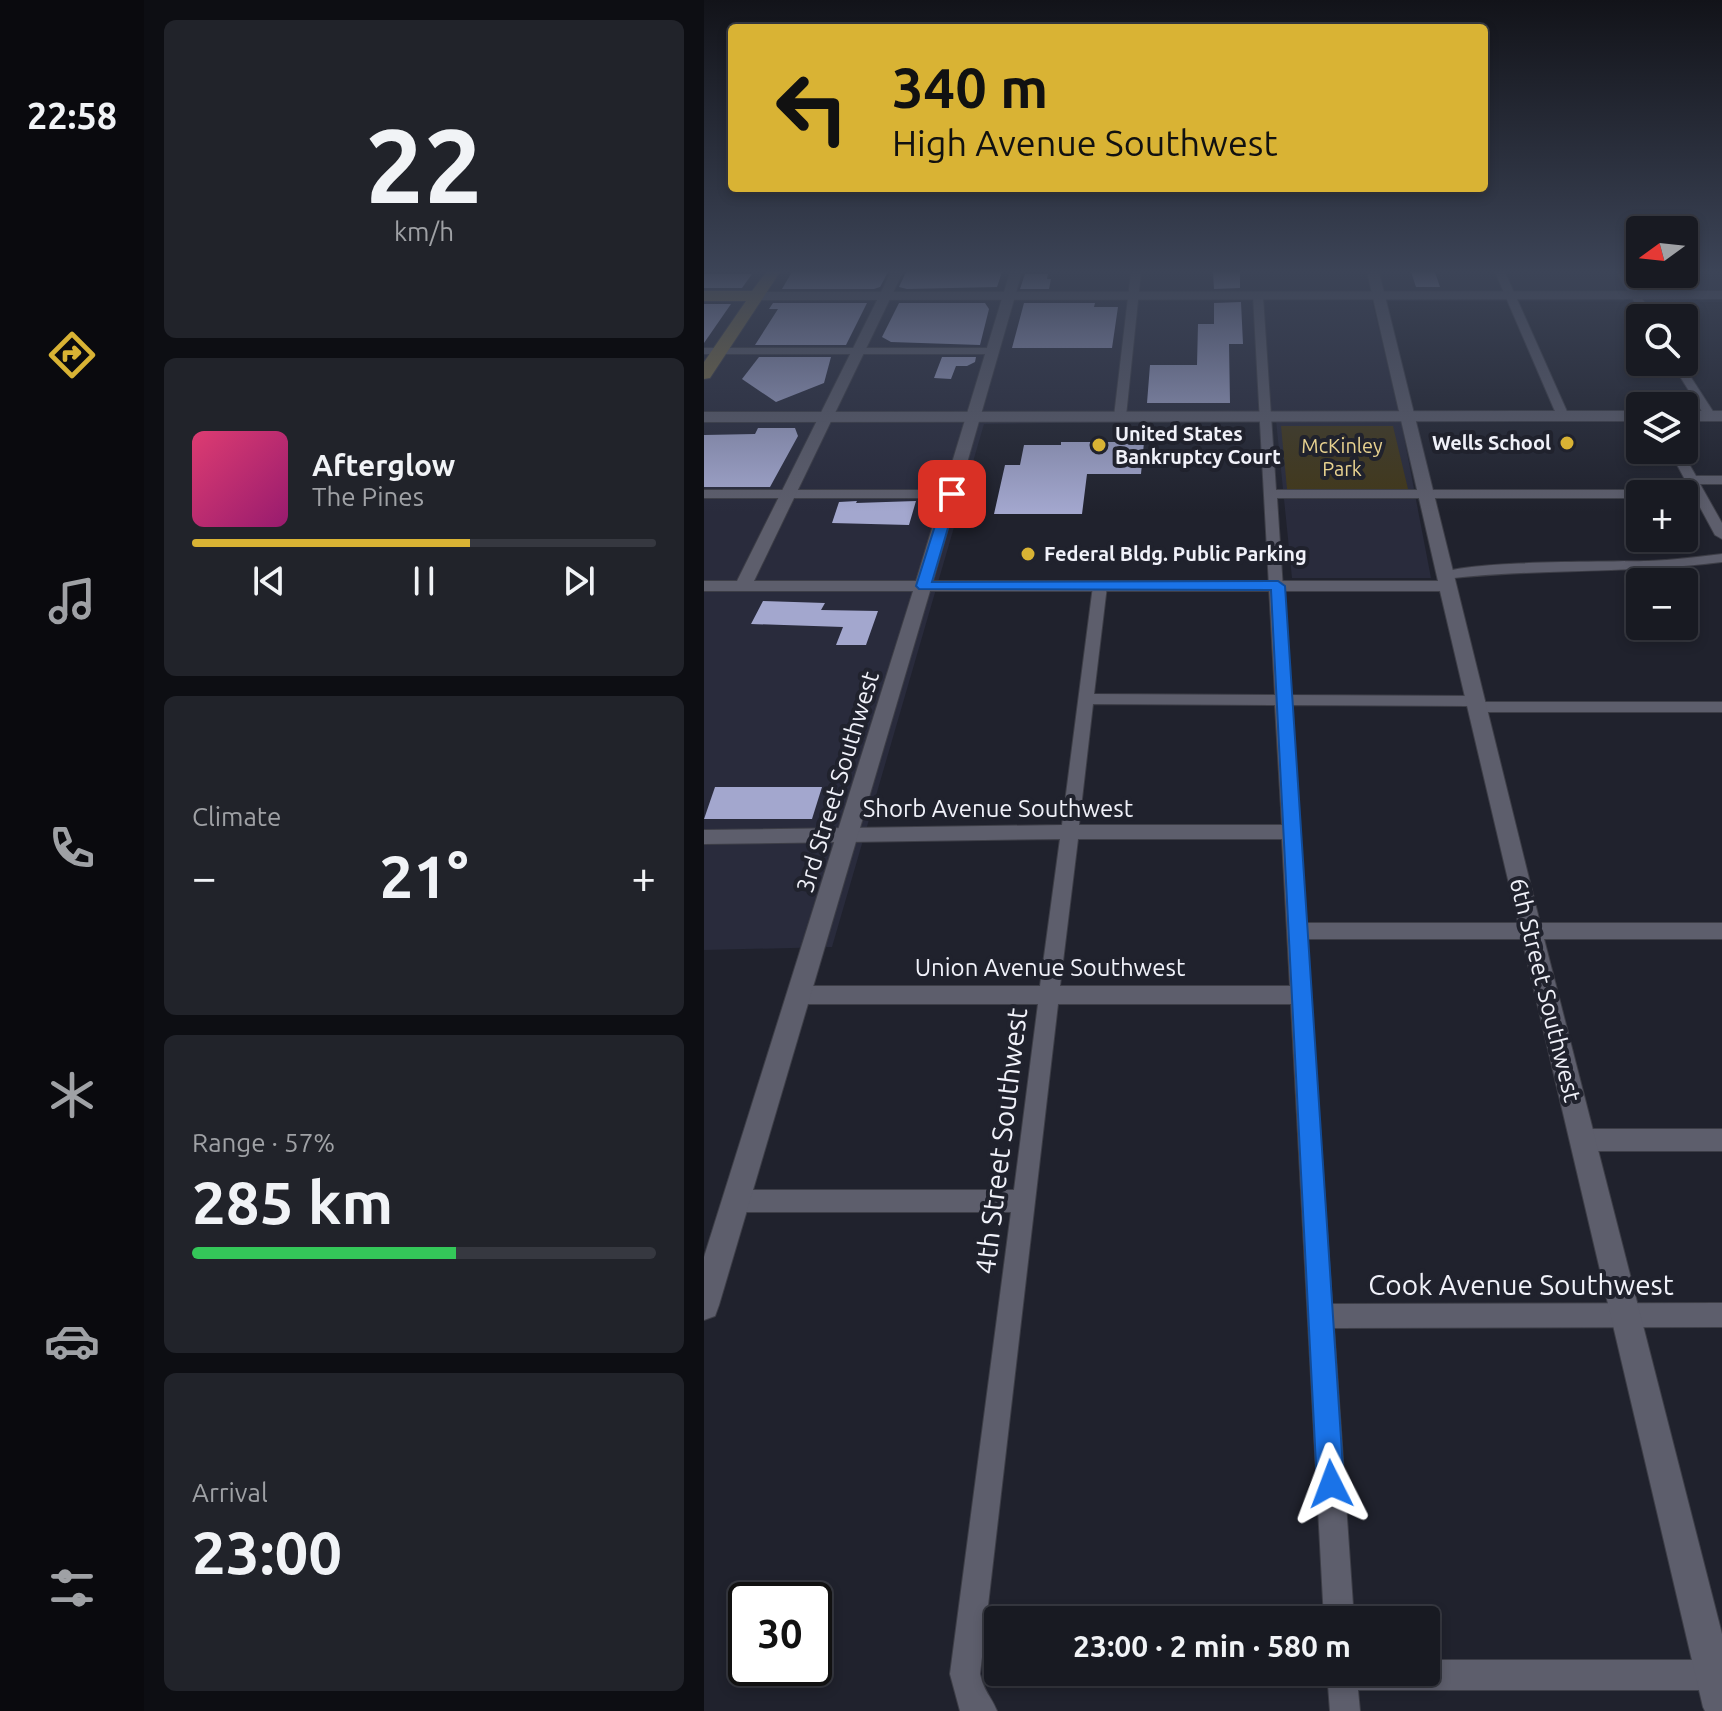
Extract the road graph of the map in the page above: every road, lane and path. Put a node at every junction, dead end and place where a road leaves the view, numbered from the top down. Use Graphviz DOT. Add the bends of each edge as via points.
graph roads {
  1 [pos="712,351"];
  2 [pos="859,351"];
  3 [pos="994,351"];
  4 [pos="1127,352"];
  5 [pos="1262,352"];
  6 [pos="1393,352"];
  7 [pos="1535,352"];
  8 [pos="704,374"];
  9 [pos="1686,376"];
  10 [pos="974,416"];
  11 [pos="1120,416"];
  12 [pos="1266,416"];
  13 [pos="1408,416"];
  14 [pos="1563,416"];
  15 [pos="1626,416"];
  16 [pos="1716,416"];
  17 [pos="704,417"];
  18 [pos="827,417"];
  19 [pos="1683,464"];
  20 [pos="1692,480"];
  21 [pos="1698,480"];
  22 [pos="1722,480"];
  23 [pos="1698,491"];
  24 [pos="704,494"];
  25 [pos="789,494"];
  26 [pos="952,494"];
  27 [pos="1271,494"];
  28 [pos="1426,494"];
  29 [pos="1626,494"];
  30 [pos="1700,495"];
  31 [pos="1722,535"];
  32 [pos="1722,558"];
  33 [pos="1446,581"];
  34 [pos="704,586"];
  35 [pos="743,586"];
  36 [pos="924,586"];
  37 [pos="1100,586"];
  38 [pos="1278,586"];
  39 [pos="1086,699"];
  40 [pos="1284,700"];
  41 [pos="1476,704"];
  42 [pos="1722,707"];
  43 [pos="1070,832"];
  44 [pos="1292,832"];
  45 [pos="849,834"];
  46 [pos="704,837"];
  47 [pos="1298,931"];
  48 [pos="1530,931"];
  49 [pos="1722,931"];
  50 [pos="1049,994"];
  51 [pos="799,995"];
  52 [pos="1302,995"];
  53 [pos="1581,1140"];
  54 [pos="1722,1140"];
  55 [pos="736,1201"];
  56 [pos="1024,1201"];
  57 [pos="704,1305"];
  58 [pos="1624,1314"];
  59 [pos="1722,1315"];
  60 [pos="1321,1316"];
  61 [pos="1338,1606"];
  62 [pos="1440,1674"];
  63 [pos="1714,1675"];
  64 [pos="1343,1686"];
  65 [pos="976,1707"];
  66 [pos="1722,1707"];
  67 [pos="1345,1711"];
  1 -- 8 [label="main road"];
  2 -- 18 [label="street"];
  3 -- 10 [label="street, 3rd Street Southwest"];
  4 -- 11 [label="street"];
  5 -- 12 [label="street"];
  6 -- 13 [label="street, 6th Street Southwest"];
  7 -- 14 [label="street"];
  9 -- 16 [label="street"];
  10 -- 11 [label="main road"];
  10 -- 18 [label="main road"];
  10 -- 26 [label="street, 3rd Street Southwest"];
  11 -- 12 [label="main road"];
  12 -- 13 [label="main road"];
  12 -- 27 [label="street"];
  13 -- 14 [label="main road"];
  13 -- 28 [label="street, 6th Street Southwest"];
  14 -- 15 [label="main road"];
  17 -- 18 [label="main road"];
  18 -- 25 [label="street"];
  19 -- 20 [label="street"];
  21 -- 22 [label="street"];
  23 -- 30 [label="street"];
  24 -- 25 [label="street"];
  25 -- 26 [label="street"];
  25 -- 35 [label="street"];
  26 -- 36 [label="street, 3rd Street Southwest"];
  27 -- 28 [label="street"];
  27 -- 38 [label="street"];
  28 -- 29 [label="street"];
  28 -- 33 [label="street, 6th Street Southwest"];
  30 -- 31 [label="street"];
  32 -- 33 [label="street" via="1664,566 1525,567"];
  33 -- 38 [label="street"];
  33 -- 41 [label="street, 6th Street Southwest"];
  34 -- 35 [label="street"];
  35 -- 36 [label="street"];
  36 -- 37 [label="street"];
  36 -- 45 [label="street, 3rd Street Southwest"];
  37 -- 38 [label="street"];
  37 -- 39 [label="street, 4th Street Southwest"];
  38 -- 40 [label="street"];
  39 -- 40 [label="street"];
  39 -- 43 [label="street, 4th Street Southwest"];
  40 -- 41 [label="street"];
  40 -- 44 [label="street"];
  41 -- 42 [label="street"];
  41 -- 48 [label="street, 6th Street Southwest"];
  43 -- 44 [label="street, Shorb Avenue Southwest"];
  43 -- 45 [label="street, Shorb Avenue Southwest"];
  43 -- 50 [label="street, 4th Street Southwest"];
  44 -- 47 [label="street"];
  45 -- 46 [label="street, Shorb Avenue Southwest"];
  45 -- 51 [label="street, 3rd Street Southwest"];
  47 -- 48 [label="street"];
  47 -- 52 [label="street"];
  48 -- 49 [label="street"];
  48 -- 53 [label="street, 6th Street Southwest"];
  50 -- 51 [label="street, Union Avenue Southwest"];
  50 -- 52 [label="street, Union Avenue Southwest"];
  50 -- 56 [label="street, 4th Street Southwest"];
  51 -- 55 [label="street, 3rd Street Southwest"];
  52 -- 60 [label="street"];
  53 -- 54 [label="street"];
  53 -- 58 [label="street, 6th Street Southwest"];
  55 -- 56 [label="street"];
  55 -- 57 [label="street, 3rd Street Southwest"];
  56 -- 65 [label="street, 4th Street Southwest" via="965,1674"];
  58 -- 59 [label="street, Cook Avenue Southwest"];
  58 -- 60 [label="street, Cook Avenue Southwest"];
  58 -- 63 [label="street, 6th Street Southwest"];
  60 -- 61 [label="street"];
  62 -- 63 [label="street"];
  63 -- 66 [label="street, 6th Street Southwest"];
  64 -- 67 [label="street"];
}
